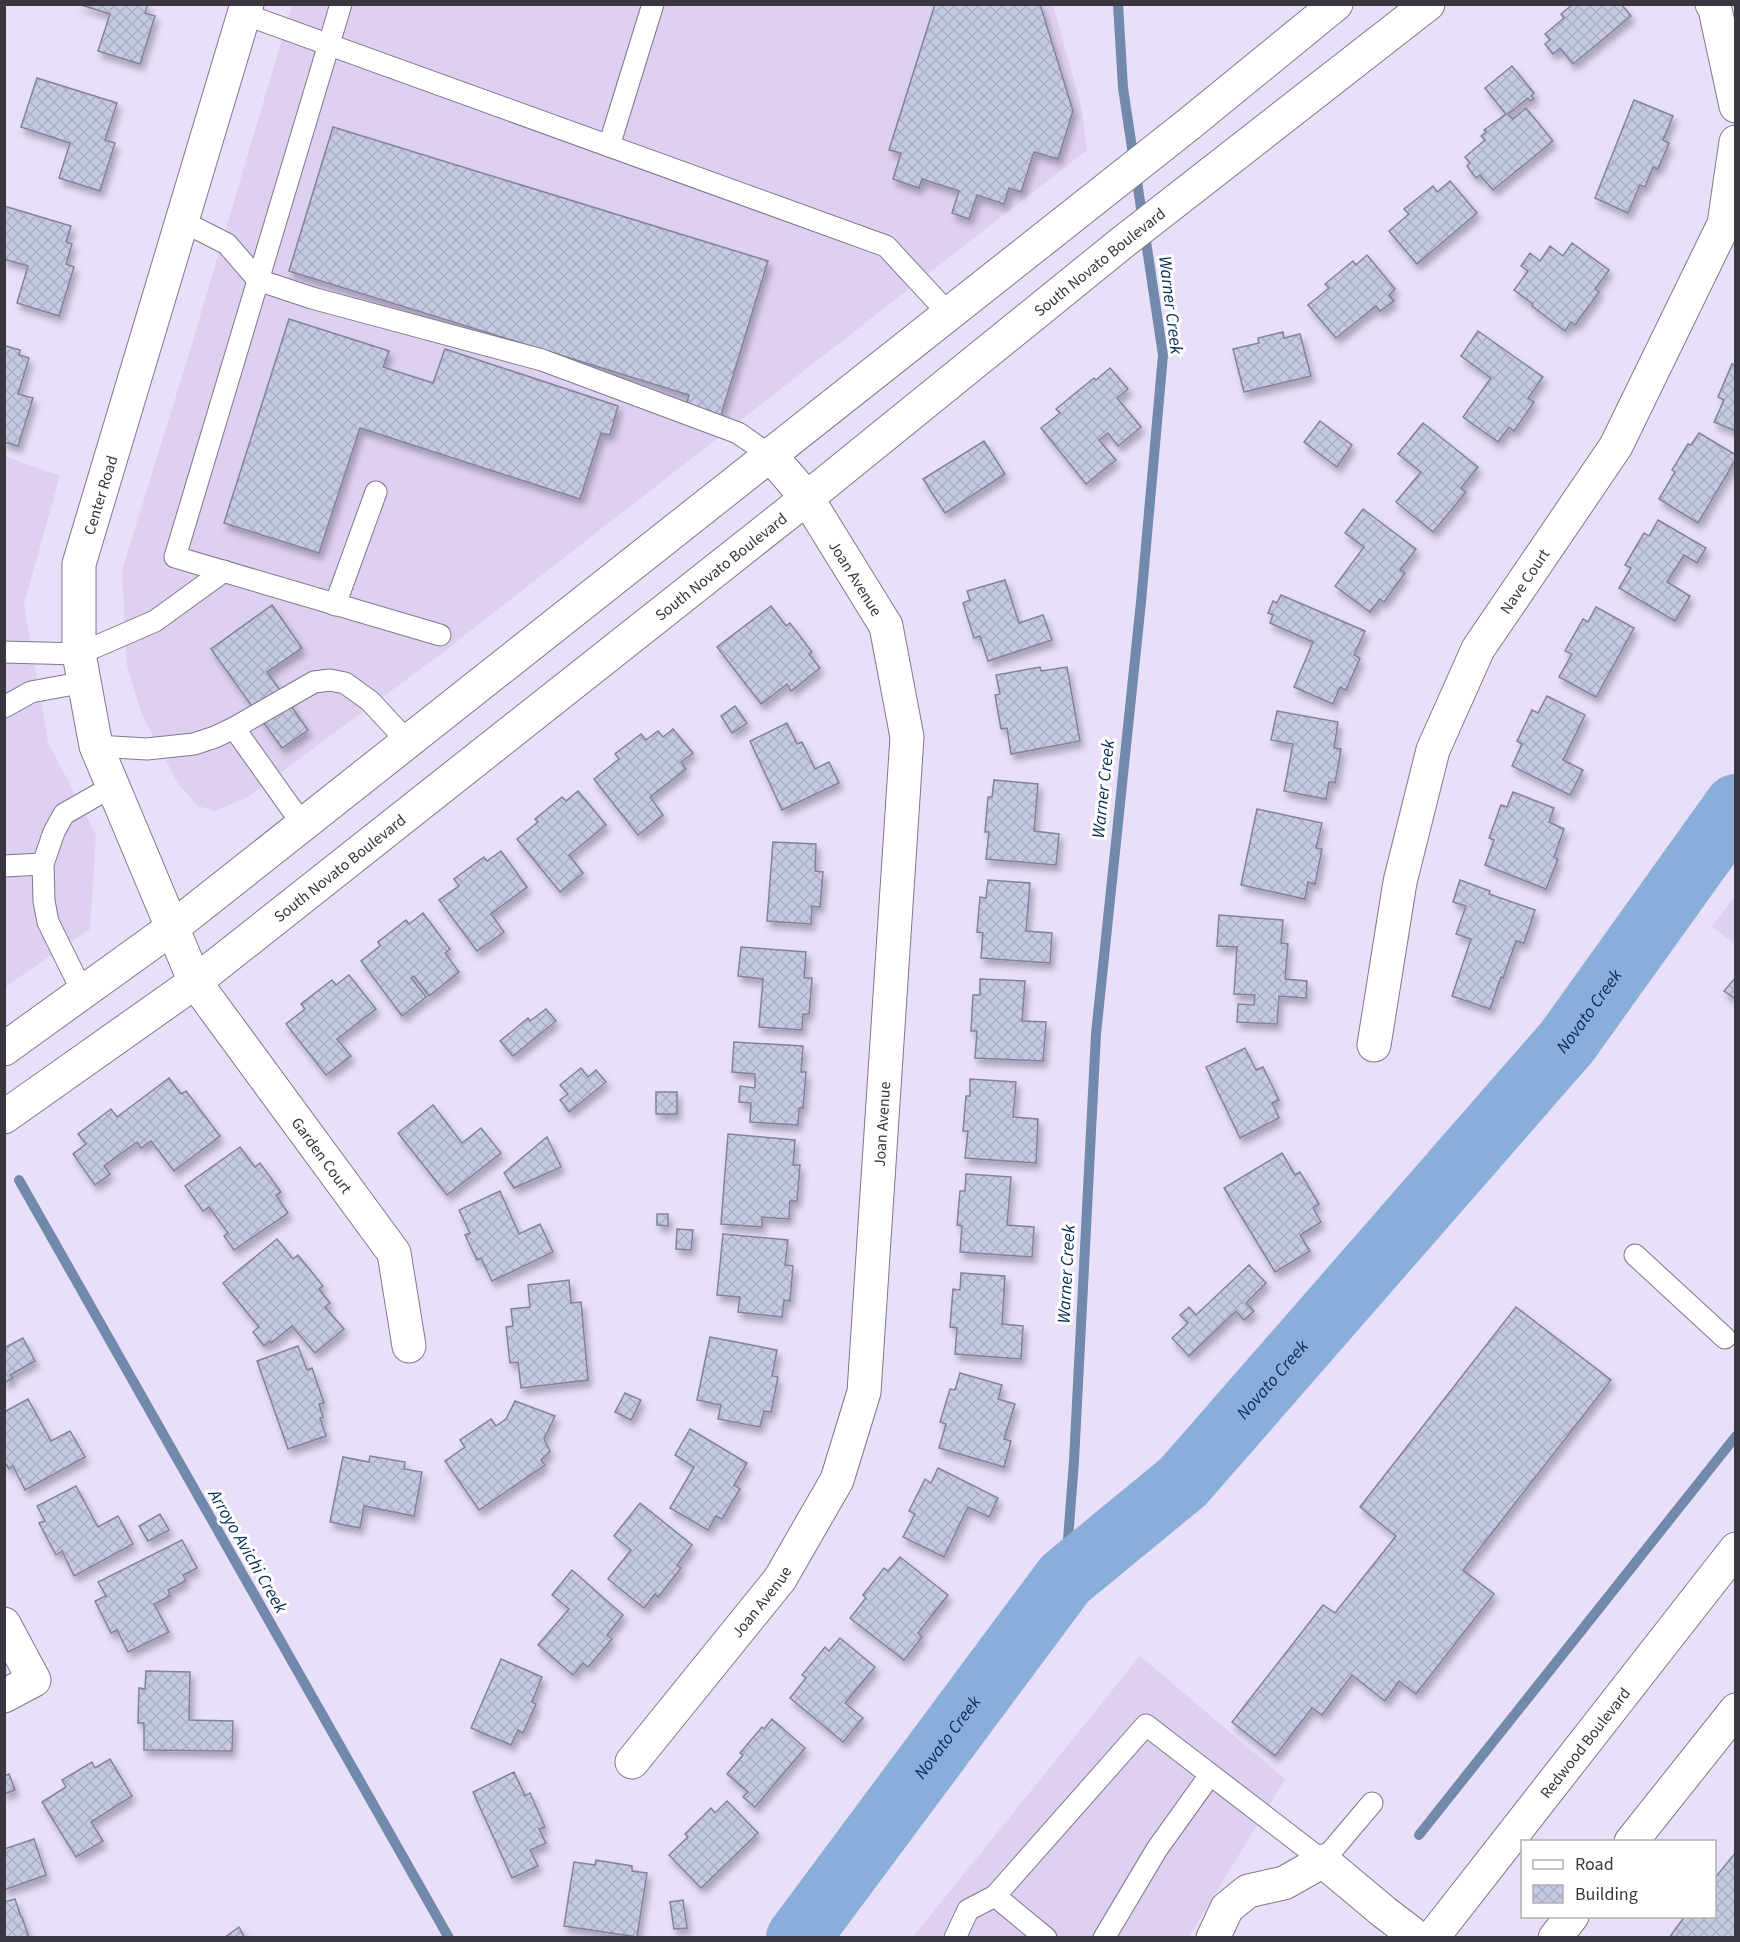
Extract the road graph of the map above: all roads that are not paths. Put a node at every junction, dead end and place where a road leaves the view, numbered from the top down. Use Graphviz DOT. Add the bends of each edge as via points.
graph roads {
  1 [pos="341,4"];
  2 [pos="653,4"];
  3 [pos="1336,4"];
  4 [pos="1428,4"];
  5 [pos="1712,4"];
  6 [pos="246,9"];
  7 [pos="329,45"];
  8 [pos="1736,106"];
  9 [pos="1736,142"];
  10 [pos="609,146"];
  11 [pos="182,221"];
  12 [pos="258,280"];
  13 [pos="948,313"];
  14 [pos="771,455"];
  15 [pos="376,492"];
  16 [pos="807,498"];
  17 [pos="224,571"];
  18 [pos="335,604"];
  19 [pos="440,635"];
  20 [pos="4,652"];
  21 [pos="82,668"];
  22 [pos="4,707"];
  23 [pos="234,728"];
  24 [pos="408,742"];
  25 [pos="96,746"];
  26 [pos="113,786"];
  27 [pos="303,825"];
  28 [pos="43,864"];
  29 [pos="4,866"];
  30 [pos="172,928"];
  31 [pos="195,982"];
  32 [pos="83,993"];
  33 [pos="1374,1045"];
  34 [pos="4,1049"];
  35 [pos="4,1117"];
  36 [pos="1635,1256"];
  37 [pos="1725,1338"];
  38 [pos="409,1346"];
  39 [pos="1736,1548"];
  40 [pos="4,1624"];
  41 [pos="4,1696"];
  42 [pos="1736,1710"];
  43 [pos="632,1762"];
  44 [pos="1210,1775"];
  45 [pos="1372,1803"];
  46 [pos="1633,1840"];
  47 [pos="1323,1861"];
  48 [pos="996,1896"];
  49 [pos="1571,1918"];
  50 [pos="955,1938"];
  51 [pos="1046,1938"];
  52 [pos="1104,1938"];
  53 [pos="1213,1938"];
  54 [pos="1418,1938"];
  55 [pos="1432,1938"];
  56 [pos="1555,1938"];
  1 -- 7 [label="lane"];
  2 -- 10 [label="lane"];
  3 -- 13 [label="street"];
  4 -- 16 [label="street, South Novato Boulevard" via="1123,242"];
  5 -- 8 [label="street"];
  6 -- 7 [label="lane"];
  6 -- 11 [label="street, Center Road"];
  7 -- 10 [label="lane"];
  7 -- 12 [label="lane"];
  9 -- 33 [label="street, Nave Court" via="1724,224 1616,446 1478,649 1432,750 1400,882"];
  10 -- 13 [label="lane" via="886,246"];
  11 -- 12 [label="lane" via="227,244"];
  11 -- 21 [label="street, Center Road" via="79,564"];
  12 -- 14 [label="lane" via="542,360 738,433"];
  12 -- 17 [label="lane" via="175,557"];
  13 -- 14 [label="street"];
  14 -- 16 [label="street, Joan Avenue"];
  14 -- 24 [label="street"];
  15 -- 18 [label="lane"];
  16 -- 31 [label="street, South Novato Boulevard"];
  16 -- 43 [label="street, Joan Avenue" via="886,626 907,737 864,1392 837,1480 780,1579"];
  17 -- 18 [label="lane"];
  17 -- 21 [label="lane"];
  18 -- 19 [label="lane"];
  20 -- 21 [label="lane"];
  21 -- 22 [label="lane"];
  21 -- 25 [label="street, Center Road"];
  23 -- 24 [label="lane" via="314,682 330,680 345,683 370,701"];
  23 -- 25 [label="lane" via="194,744 147,749"];
  23 -- 27 [label="lane"];
  24 -- 27 [label="street"];
  25 -- 26 [label="street, Center Road"];
  26 -- 28 [label="lane" via="64,814"];
  26 -- 30 [label="street, Center Road"];
  27 -- 30 [label="street"];
  28 -- 29 [label="lane"];
  28 -- 32 [label="lane" via="48,922"];
  30 -- 31 [label="street, Center Road"];
  30 -- 32 [label="street"];
  31 -- 35 [label="street, South Novato Boulevard"];
  31 -- 38 [label="street, Garden Court" via="394,1253"];
  32 -- 34 [label="street"];
  36 -- 37 [label="lane"];
  39 -- 55 [label="street, Redwood Boulevard"];
  40 -- 41 [label="street" via="34,1680"];
  42 -- 46 [label="street"];
  44 -- 47 [label="lane"];
  44 -- 48 [label="lane" via="1146,1725"];
  44 -- 52 [label="lane" via="1157,1849"];
  45 -- 47 [label="lane"];
  47 -- 53 [label="street" via="1284,1883 1248,1891 1227,1908"];
  47 -- 54 [label="street"];
  48 -- 50 [label="lane" via="968,1910"];
  48 -- 51 [label="lane"];
  49 -- 56 [label="street"];
}
